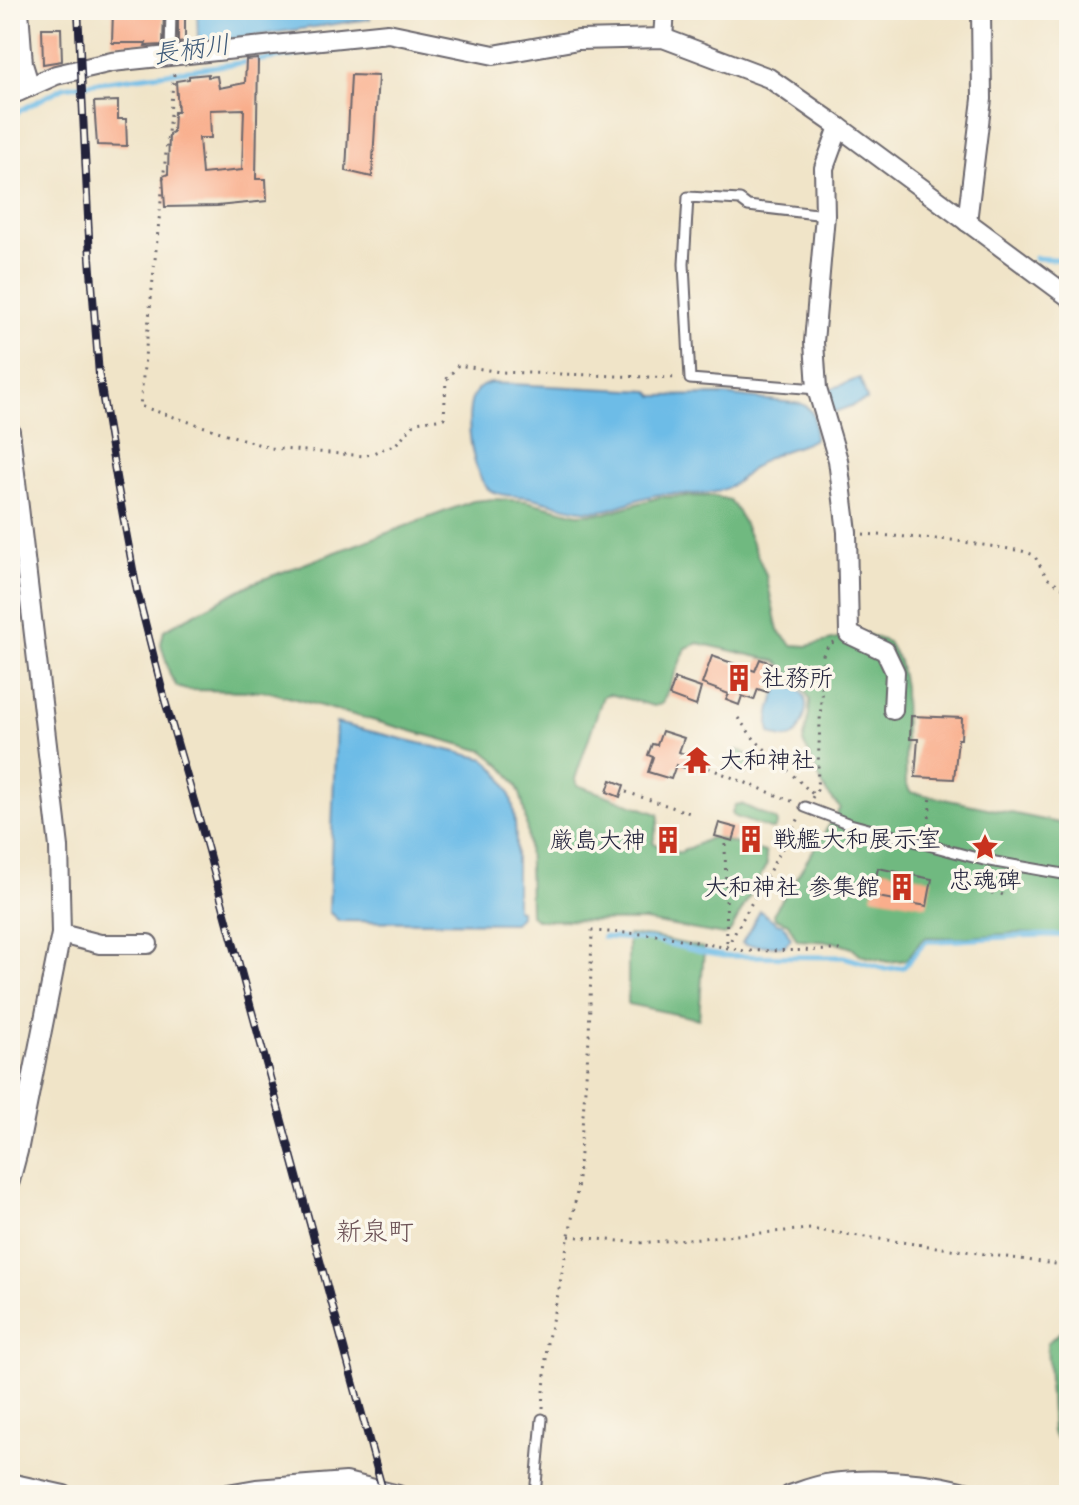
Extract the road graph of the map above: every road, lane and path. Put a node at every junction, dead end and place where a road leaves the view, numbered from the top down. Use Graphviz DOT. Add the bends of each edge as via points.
graph roads {
  1 [pos="19,10"];
  2 [pos="171,10"];
  3 [pos="665,10"];
  4 [pos="981,10"];
  5 [pos="663,38"];
  6 [pos="170,56"];
  7 [pos="174,77"];
  8 [pos="30,87"];
  9 [pos="10,94"];
  10 [pos="839,127"];
  11 [pos="825,215"];
  12 [pos="967,222"];
  13 [pos="1069,297"];
  14 [pos="690,379"];
  15 [pos="817,389"];
  16 [pos="10,431"];
  17 [pos="847,532"];
  18 [pos="1069,591"];
  19 [pos="849,634"];
  20 [pos="893,710"];
  21 [pos="738,718"];
  22 [pos="701,765"];
  23 [pos="626,792"];
  24 [pos="931,794"];
  25 [pos="814,795"];
  26 [pos="805,807"];
  27 [pos="690,813"];
  28 [pos="725,844"];
  29 [pos="927,845"];
  30 [pos="984,860"];
  31 [pos="1069,875"];
  32 [pos="993,894"];
  33 [pos="61,934"];
  34 [pos="148,944"];
  35 [pos="727,947"];
  36 [pos="841,950"];
  37 [pos="10,1181"];
  38 [pos="569,1236"];
  39 [pos="1069,1266"];
  40 [pos="542,1419"];
  41 [pos="10,1483"];
  42 [pos="64,1495"];
  43 [pos="222,1495"];
  44 [pos="398,1495"];
  45 [pos="535,1495"];
  46 [pos="790,1495"];
  47 [pos="975,1495"];
  1 -- 8 [label="street"];
  2 -- 6 [label="lane"];
  3 -- 5 [label="street"];
  4 -- 12 [label="street" via="982,99"];
  5 -- 6 [label="street" via="578,40 494,55 388,33"];
  5 -- 10 [label="street" via="769,78"];
  6 -- 8 [label="street" via="112,62"];
  7 -- 14 [label="path" via="140,406 270,448 365,456 396,444 416,422 444,418 446,380 458,365 500,372"];
  8 -- 9 [label="street"];
  10 -- 11 [label="street" via="824,168"];
  10 -- 12 [label="street"];
  11 -- 14 [label="lane" via="688,197 684,264"];
  11 -- 15 [label="street" via="814,342"];
  12 -- 13 [label="street"];
  14 -- 15 [label="lane"];
  15 -- 17 [label="street" via="838,460"];
  16 -- 33 [label="street" via="59,847"];
  17 -- 18 [label="path" via="1022,551 1034,555 1047,578"];
  17 -- 19 [label="street"];
  19 -- 20 [label="street" via="885,651 895,672"];
  19 -- 25 [label="path" via="829,644 823,655"];
  21 -- 25 [label="path"];
  22 -- 26 [label="path"];
  23 -- 27 [label="path"];
  24 -- 29 [label="path"];
  25 -- 26 [label="path"];
  26 -- 29 [label="lane"];
  26 -- 35 [label="path"];
  28 -- 35 [label="path"];
  29 -- 30 [label="lane"];
  30 -- 31 [label="lane"];
  30 -- 32 [label="path" via="985,884"];
  33 -- 34 [label="street" via="100,944"];
  33 -- 37 [label="street"];
  35 -- 36 [label="path"];
  35 -- 38 [label="path" via="592,931 584,1111"];
  38 -- 39 [label="path" via="639,1243 810,1229"];
  38 -- 40 [label="path" via="547,1343"];
  40 -- 45 [label="lane"];
  41 -- 42 [label="street"];
  43 -- 44 [label="street" via="346,1482"];
  46 -- 47 [label="street" via="854,1481 919,1483"];
}
